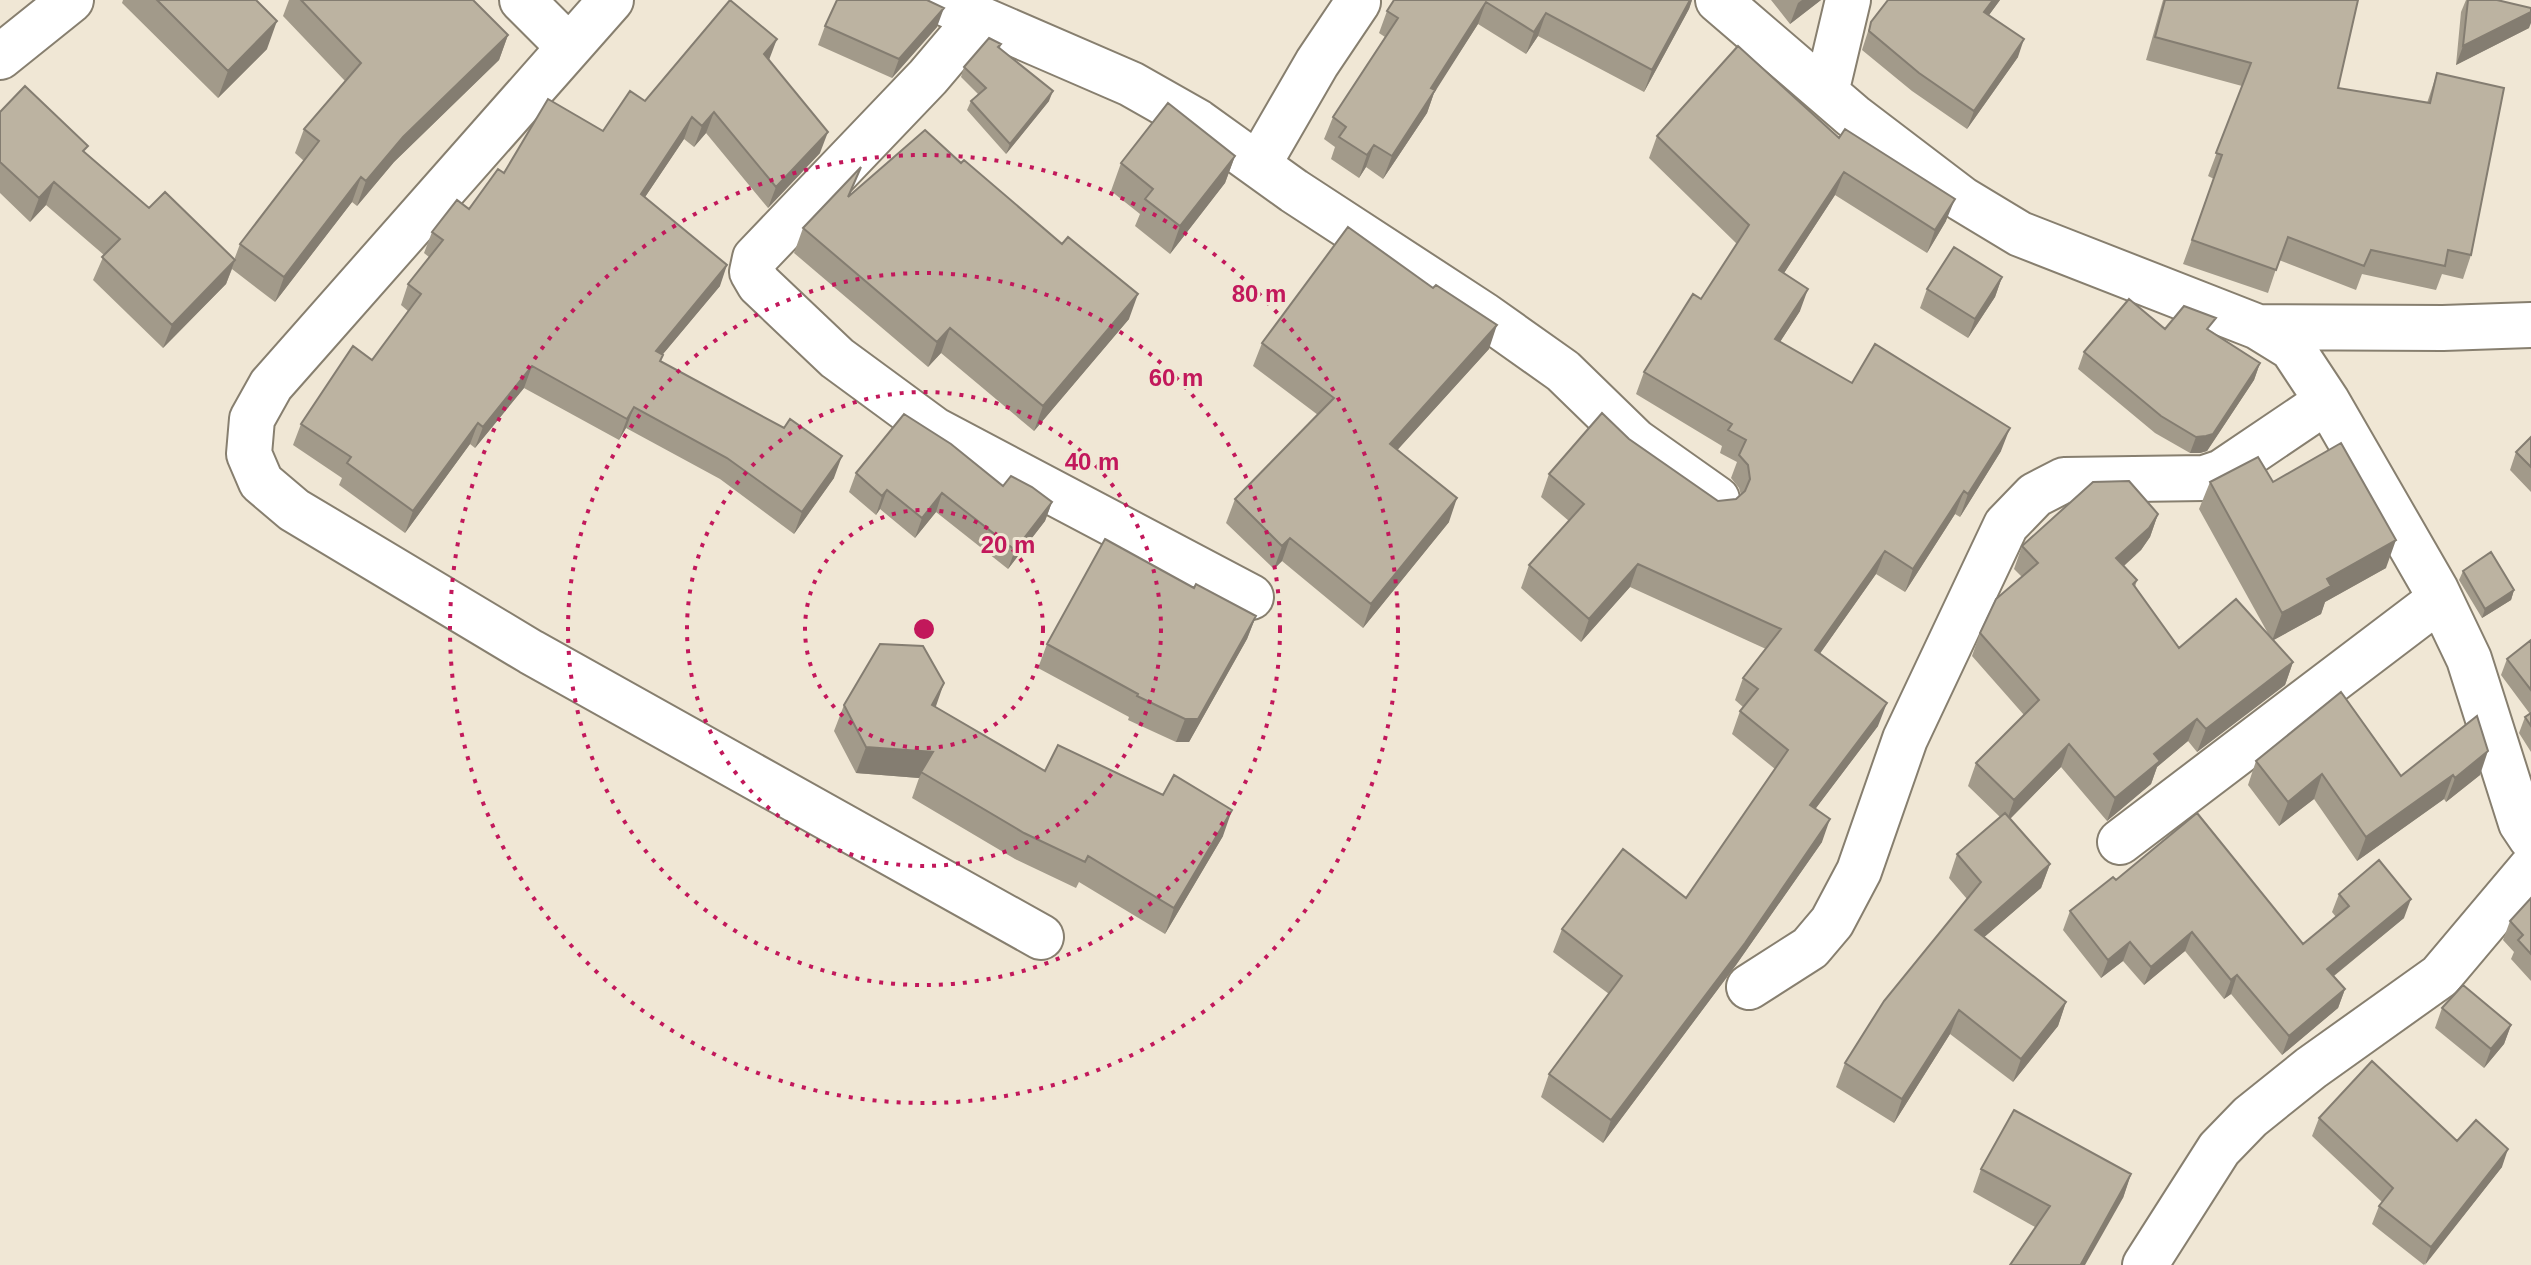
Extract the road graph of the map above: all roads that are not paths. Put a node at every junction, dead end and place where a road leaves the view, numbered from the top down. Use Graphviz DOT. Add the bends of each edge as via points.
graph roads {
  1 [pos="71,0"];
  2 [pos="522,0"];
  3 [pos="611,0"];
  4 [pos="937,0"];
  5 [pos="1718,0"];
  6 [pos="1848,0"];
  7 [pos="1358,2"];
  8 [pos="978,18"];
  9 [pos="568,46"];
  10 [pos="0,57"];
  11 [pos="1826,93"];
  12 [pos="1258,165"];
  13 [pos="2531,325"];
  14 [pos="2258,327"];
  15 [pos="2327,401"];
  16 [pos="1717,499"];
  17 [pos="1251,597"];
  18 [pos="2440,599"];
  19 [pos="2531,838"];
  20 [pos="2120,842"];
  21 [pos="2531,868"];
  22 [pos="1041,937"];
  23 [pos="1749,987"];
  24 [pos="2145,1265"];
  1 -- 10 [label="street"];
  2 -- 9 [label="street"];
  3 -- 9 [label="street"];
  4 -- 8 [label="street"];
  5 -- 11 [label="street"];
  6 -- 11 [label="street"];
  7 -- 12 [label="street"];
  8 -- 12 [label="street" via="1131,84"];
  8 -- 17 [label="street" via="755,258 752,272 837,358 935,430"];
  9 -- 22 [label="street" via="271,385 252,419 249,454 261,482 294,510 531,652"];
  11 -- 14 [label="street" via="1962,199 2020,234"];
  12 -- 16 [label="street" via="1563,371 1635,441"];
  13 -- 14 [label="street"];
  14 -- 15 [label="street" via="2292,348"];
  15 -- 18 [label="street"];
  15 -- 23 [label="street" via="2222,472 2204,478 2064,480 2035,495 2006,525 1905,739 1859,871 1832,922 1810,948"];
  18 -- 19 [label="street" via="2469,659 2521,823"];
  18 -- 20 [label="street"];
  21 -- 24 [label="street" via="2440,976 2250,1117 2219,1149"];
}
